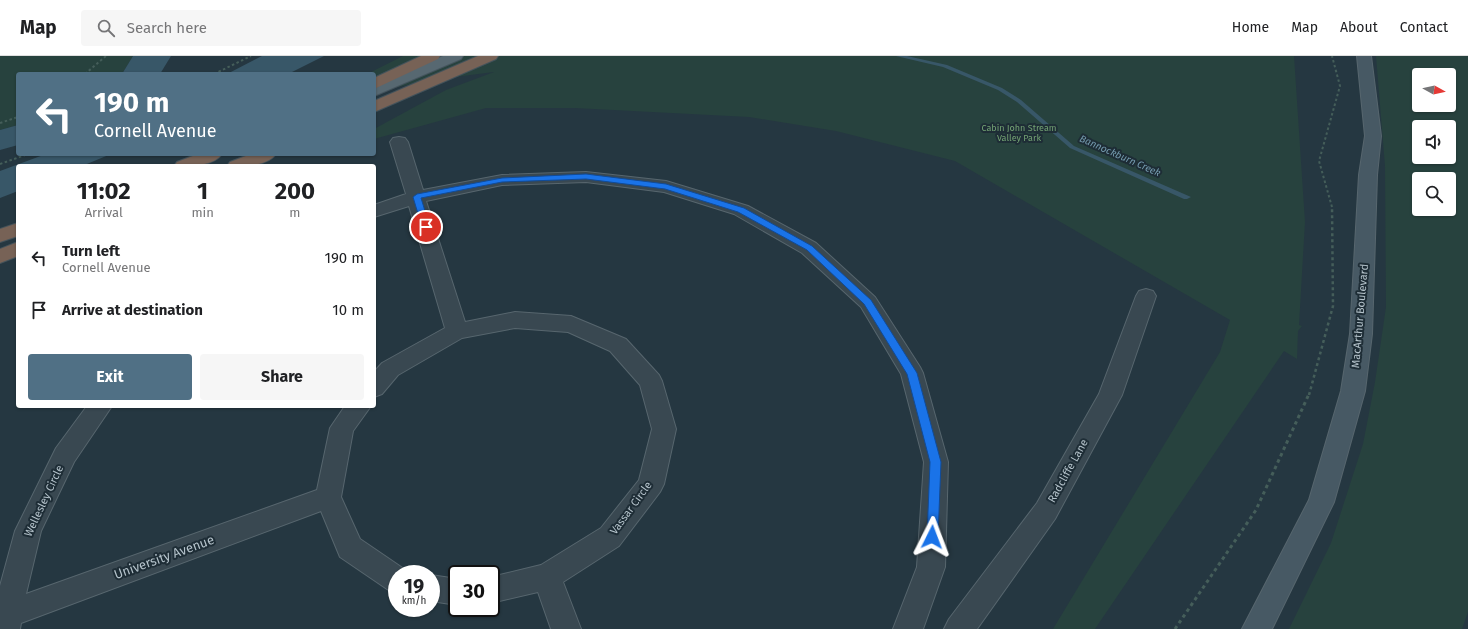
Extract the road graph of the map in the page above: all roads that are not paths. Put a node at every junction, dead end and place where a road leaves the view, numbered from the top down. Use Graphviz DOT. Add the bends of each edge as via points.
graph roads {
  1 [pos="433,56"];
  2 [pos="456,56"];
  3 [pos="491,56"];
  4 [pos="1364,56"];
  5 [pos="376,83"];
  6 [pos="376,89"];
  7 [pos="376,107"];
  8 [pos="399,142"];
  9 [pos="208,156"];
  10 [pos="262,156"];
  11 [pos="188,164"];
  12 [pos="241,164"];
  13 [pos="417,197"];
  14 [pos="376,210"];
  15 [pos="16,230"];
  16 [pos="0,236"];
  17 [pos="16,250"];
  18 [pos="0,256"];
  19 [pos="1146,296"];
  20 [pos="457,331"];
  21 [pos="376,386"];
  22 [pos="99,408"];
  23 [pos="357,408"];
  24 [pos="328,497"];
  25 [pos="388,574"];
  26 [pos="547,577"];
  27 [pos="500,588"];
  28 [pos="5,620"];
  29 [pos="566,629"];
  30 [pos="908,629"];
  31 [pos="959,629"];
  32 [pos="1257,629"];
  1 -- 5 [label="highway"];
  2 -- 6 [label="main road"];
  3 -- 7 [label="highway"];
  4 -- 32 [label="main road, MacArthur Boulevard" via="1373,136 1368,176 1361,334 1354,391 1321,502"];
  8 -- 13 [label="street"];
  9 -- 11 [label="highway"];
  10 -- 12 [label="highway"];
  13 -- 14 [label="street"];
  13 -- 20 [label="street"];
  13 -- 30 [label="street" via="502,180 525,179 586,177 666,187 741,210 810,248 868,302 912,373 934,454 936,462 931,567"];
  15 -- 16 [label="highway"];
  17 -- 18 [label="highway"];
  19 -- 31 [label="street, Radcliffe Lane" via="1110,395 1046,511"];
  20 -- 21 [label="street, Vassar Circle" via="390,369"];
  20 -- 26 [label="street, Vassar Circle" via="515,320 571,324 618,345 651,381 664,429 651,484 610,536"];
  22 -- 28 [label="street, Wellesley Circle" via="65,455 28,531"];
  23 -- 24 [label="street" via="342,428"];
  24 -- 25 [label="street" via="350,548"];
  24 -- 28 [label="street, University Avenue"];
  26 -- 27 [label="street, Vassar Circle"];
  26 -- 29 [label="street"];
}
